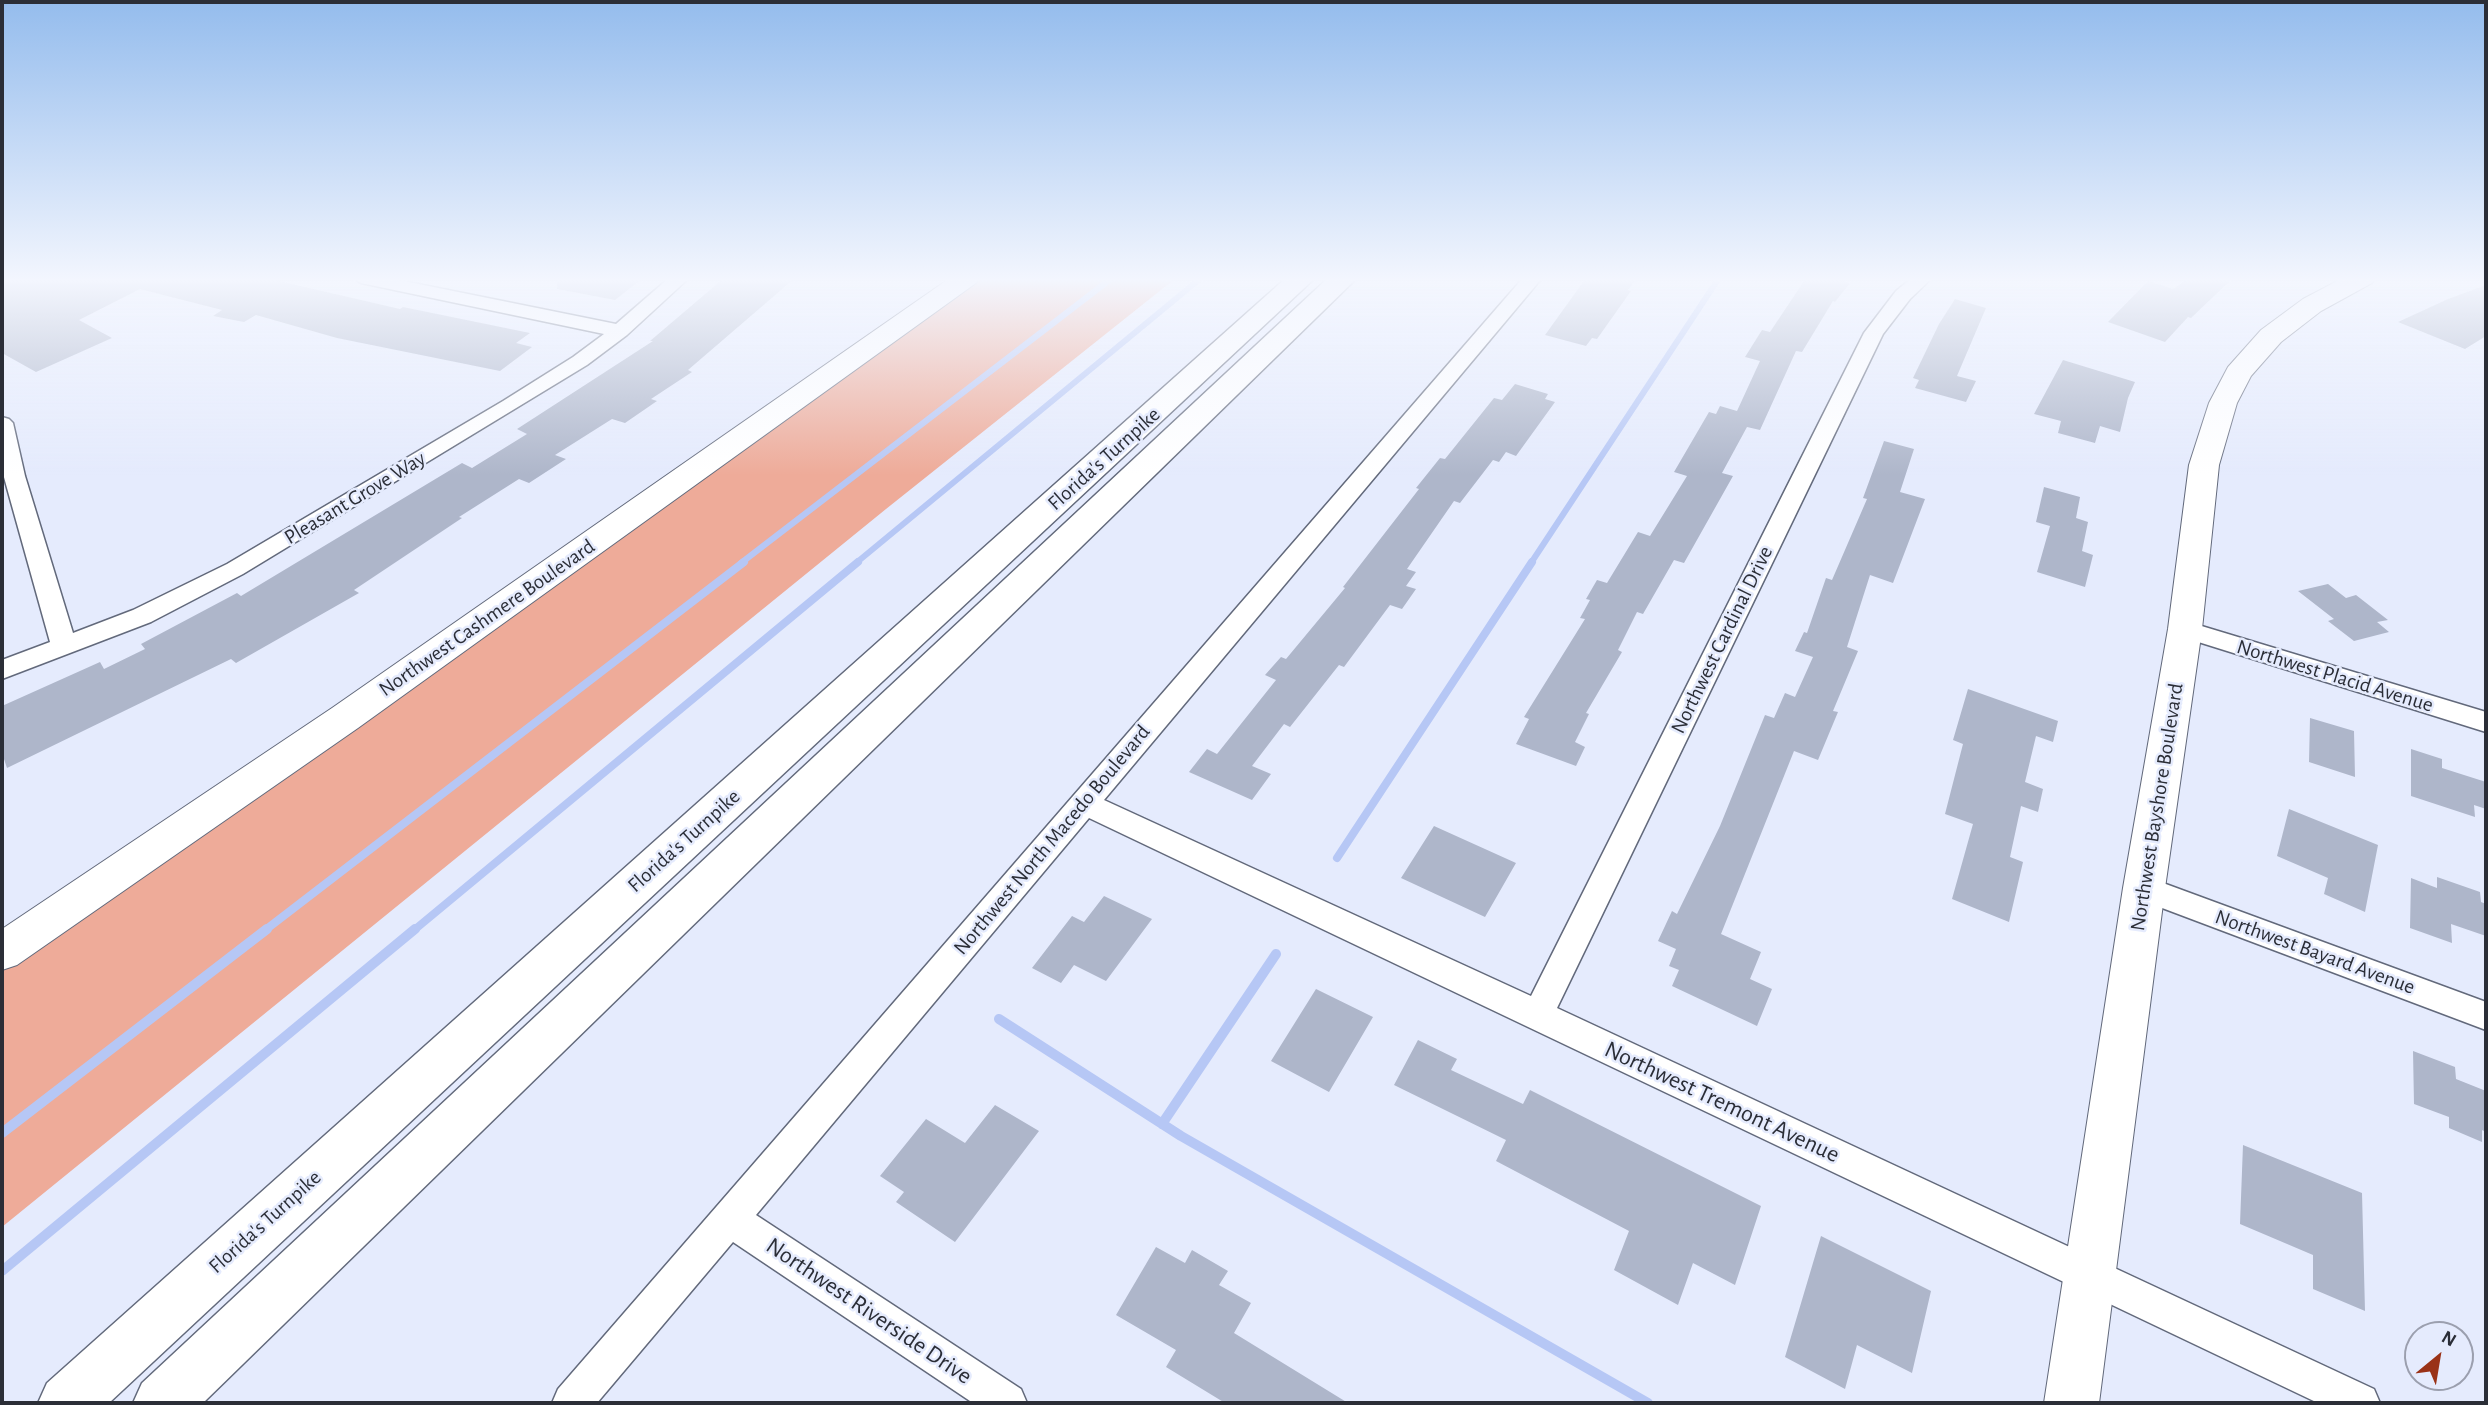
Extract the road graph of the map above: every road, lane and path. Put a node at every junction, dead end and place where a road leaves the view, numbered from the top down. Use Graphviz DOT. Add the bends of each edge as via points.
graph roads {
  1 [pos="601,344"];
  2 [pos="874,344"];
  3 [pos="1230,344"];
  4 [pos="1275,344"];
  5 [pos="1477,344"];
  6 [pos="1869,344"];
  7 [pos="2264,344"];
  8 [pos="2,423"];
  9 [pos="2185,629"];
  10 [pos="64,646"];
  11 [pos="2,670"];
  12 [pos="2486,722"];
  13 [pos="1084,803"];
  14 [pos="2144,888"];
  15 [pos="2,952"];
  16 [pos="1538,1014"];
  17 [pos="2486,1016"];
  18 [pos="731,1219"];
  19 [pos="2090,1277"];
  20 [pos="67,1403"];
  21 [pos="162,1403"];
  22 [pos="572,1403"];
  23 [pos="1007,1403"];
  24 [pos="2071,1403"];
  25 [pos="2360,1403"];
  1 -- 10 [label="street, Pleasant Grove Way" via="510,405 235,569 142,616"];
  2 -- 15 [label="main road, Northwest Cashmere Boulevard" via="345,718"];
  3 -- 20 [label="highway, Florida's Turnpike"];
  4 -- 21 [label="highway, Florida's Turnpike"];
  5 -- 13 [label="street, Northwest North Macedo Boulevard"];
  6 -- 16 [label="street, Northwest Cardinal Drive"];
  7 -- 9 [label="main road, Northwest Bayshore Boulevard" via="2238,373 2228,393 2204,465"];
  8 -- 10 [label="street" via="13,476"];
  9 -- 12 [label="street, Northwest Placid Avenue"];
  9 -- 14 [label="main road, Northwest Bayshore Boulevard"];
  10 -- 11 [label="street, Pleasant Grove Way"];
  13 -- 16 [label="street, Northwest Tremont Avenue"];
  13 -- 18 [label="street, Northwest North Macedo Boulevard"];
  14 -- 17 [label="street, Northwest Bayard Avenue"];
  14 -- 19 [label="main road, Northwest Bayshore Boulevard"];
  16 -- 19 [label="street, Northwest Tremont Avenue"];
  18 -- 22 [label="street, Northwest North Macedo Boulevard"];
  18 -- 23 [label="street, Northwest Riverside Drive"];
  19 -- 24 [label="main road, Northwest Bayshore Boulevard"];
  19 -- 25 [label="street, Northwest Tremont Avenue"];
}
